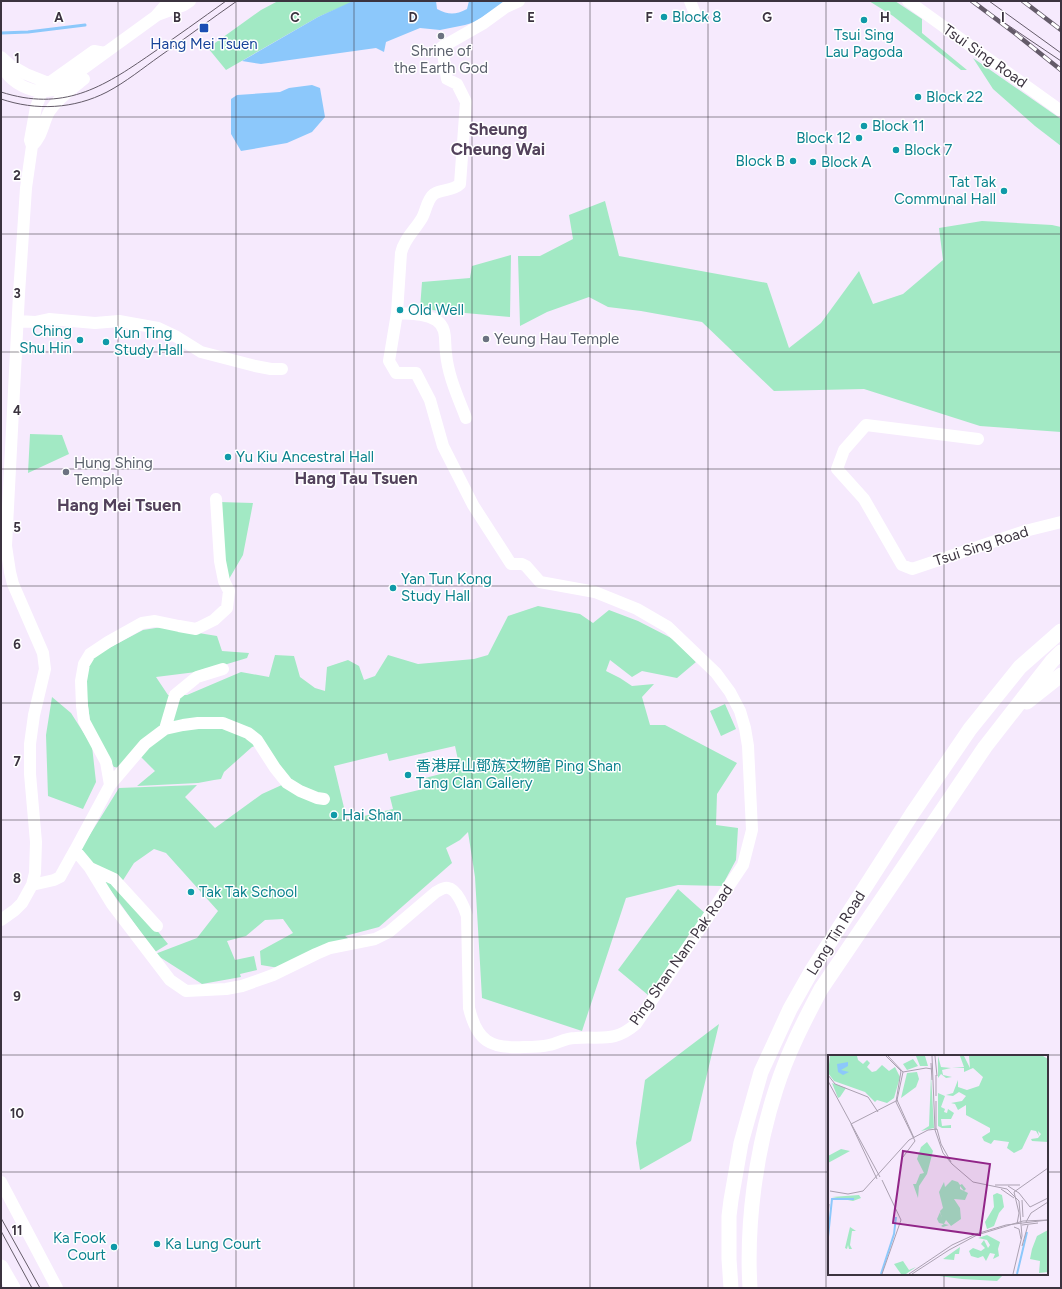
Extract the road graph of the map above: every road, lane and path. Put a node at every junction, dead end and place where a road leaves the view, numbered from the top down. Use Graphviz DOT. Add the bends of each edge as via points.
graph roads {
  1 [pos="169,1"];
  2 [pos="190,1"];
  3 [pos="519,1"];
  4 [pos="908,1"];
  5 [pos="156,16"];
  6 [pos="105,53"];
  7 [pos="1,57"];
  8 [pos="1,64"];
  9 [pos="54,89"];
  10 [pos="1061,111"];
  11 [pos="32,146"];
  12 [pos="397,313"];
  13 [pos="18,321"];
  14 [pos="282,369"];
  15 [pos="466,418"];
  16 [pos="978,439"];
  17 [pos="216,499"];
  18 [pos="1061,522"];
  19 [pos="1061,621"];
  20 [pos="1061,631"];
  21 [pos="1061,652"];
  22 [pos="1020,666"];
  23 [pos="223,669"];
  24 [pos="1061,675"];
  25 [pos="1004,721"];
  26 [pos="165,729"];
  27 [pos="110,785"];
  28 [pos="324,799"];
  29 [pos="74,850"];
  30 [pos="90,868"];
  31 [pos="32,884"];
  32 [pos="1,920"];
  33 [pos="157,926"];
  34 [pos="1,1182"];
  35 [pos="1,1267"];
  36 [pos="13,1288"];
  37 [pos="57,1288"];
  38 [pos="731,1288"];
  39 [pos="750,1288"];
  1 -- 5 [label="street"];
  2 -- 5 [label="street"];
  3 -- 12 [label="street" via="442,47 448,79 457,84 466,102 460,184 456,188 435,193 431,197 421,219 403,246"];
  4 -- 10 [label="street, Tsui Sing Road"];
  5 -- 6 [label="street"];
  6 -- 9 [label="street" via="94,51"];
  6 -- 9 [label="street" via="104,64"];
  7 -- 9 [label="street"];
  8 -- 9 [label="street" via="10,77 21,85 35,90"];
  9 -- 11 [label="street" via="50,111 37,141"];
  9 -- 11 [label="street" via="36,107 30,140"];
  11 -- 13 [label="street" via="26,188"];
  12 -- 15 [label="street" via="415,314 436,320 446,332 450,374"];
  12 -- 30 [label="street, Ping Shan Nam Pak Road" via="389,361 396,373 416,373 430,400 443,446 473,505 511,564 526,566 540,582 595,592 637,609 668,627 716,673 730,692 740,711 748,746 752,830 743,865 636,1024 628,1031 606,1038 574,1038 547,1046 511,1048 485,1040 472,1020 469,1008 467,916 464,906 453,890 448,888 436,892 389,932 375,939 330,948 242,986 186,991 170,980 112,904"];
  13 -- 14 [label="street" via="119,321 158,328 201,352 255,366"];
  13 -- 31 [label="street" via="7,559 11,578 43,653 45,669 30,744 36,860"];
  16 -- 18 [label="street, Tsui Sing Road" via="866,425 844,450 837,469 864,499 902,565 912,569 1025,531"];
  17 -- 27 [label="street" via="220,561 229,591 227,608 214,620 196,629 155,621 142,623 90,654 84,664 81,681 84,721 106,762"];
  19 -- 22 [label="main road"];
  20 -- 22 [label="main road, Long Tin Road"];
  21 -- 25 [label="main road, Long Tin Road"];
  22 -- 38 [label="main road, Long Tin Road" via="970,729 912,814 812,970 790,1009 761,1072 741,1143 730,1200"];
  23 -- 26 [label="street" via="197,676 175,695"];
  24 -- 25 [label="main road"];
  25 -- 39 [label="main road, Long Tin Road" via="821,989 801,1029 776,1089 761,1144 752,1203 748,1260"];
  26 -- 27 [label="street" via="145,744"];
  26 -- 28 [label="street" via="198,723 223,723 248,733 257,740 287,783 300,791"];
  27 -- 29 [label="street"];
  29 -- 30 [label="street, Ping Shan Nam Pak Road"];
  29 -- 31 [label="street" via="60,877"];
  30 -- 33 [label="street" via="114,879"];
  31 -- 32 [label="street" via="22,902"];
  34 -- 37 [label="street"];
  35 -- 36 [label="main road"];
}
